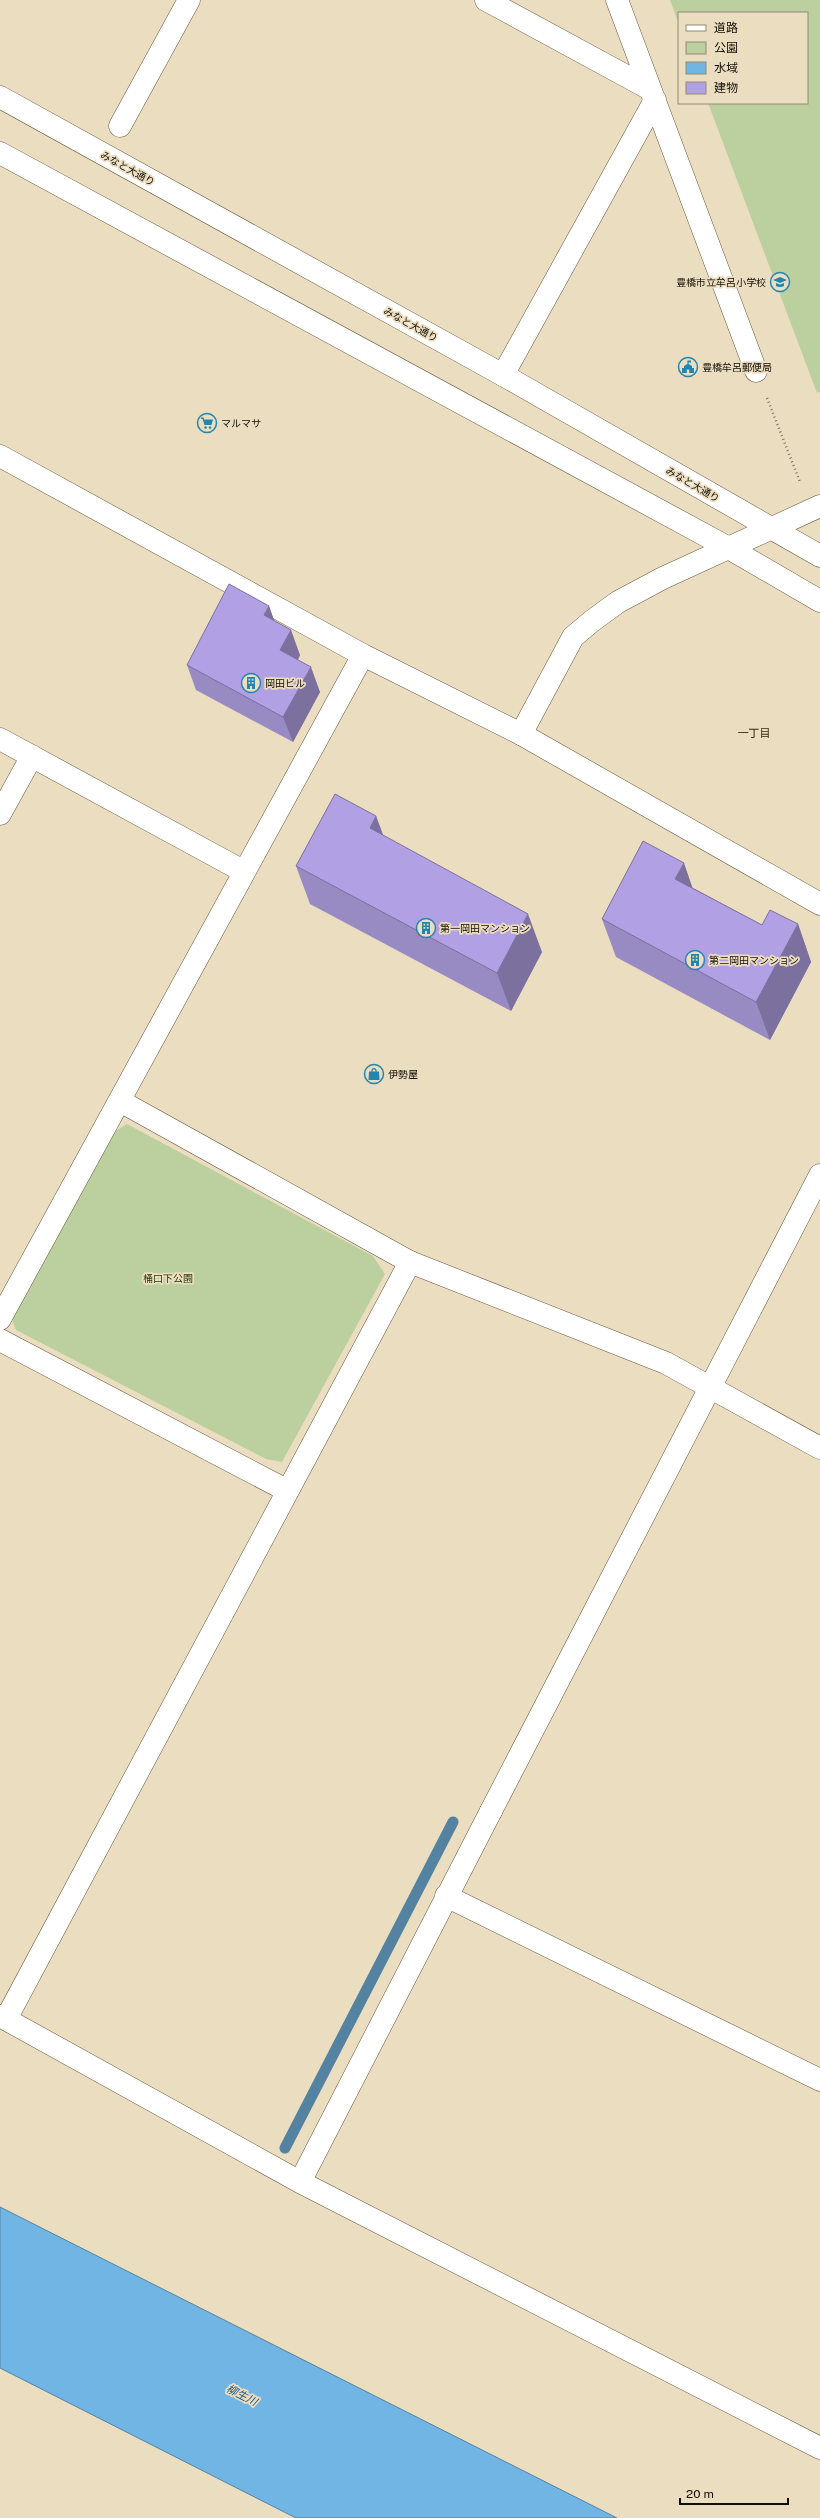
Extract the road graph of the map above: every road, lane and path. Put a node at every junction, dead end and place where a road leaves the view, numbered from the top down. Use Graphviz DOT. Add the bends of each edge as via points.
graph roads {
  1 [pos="189,0"];
  2 [pos="486,0"];
  3 [pos="618,0"];
  4 [pos="652,95"];
  5 [pos="0,98"];
  6 [pos="120,126"];
  7 [pos="0,153"];
  8 [pos="756,371"];
  9 [pos="503,375"];
  10 [pos="0,456"];
  11 [pos="800,484"];
  12 [pos="820,506"];
  13 [pos="771,528"];
  14 [pos="727,547"];
  15 [pos="820,556"];
  16 [pos="820,601"];
  17 [pos="363,654"];
  18 [pos="521,734"];
  19 [pos="0,739"];
  20 [pos="32,756"];
  21 [pos="0,814"];
  22 [pos="244,870"];
  23 [pos="820,904"];
  24 [pos="120,1101"];
  25 [pos="820,1175"];
  26 [pos="410,1262"];
  27 [pos="0,1319"];
  28 [pos="0,1340"];
  29 [pos="711,1388"];
  30 [pos="820,1448"];
  31 [pos="288,1491"];
  32 [pos="446,1896"];
  33 [pos="3,2018"];
  34 [pos="820,2080"];
  35 [pos="300,2182"];
  36 [pos="820,2448"];
  1 -- 6 [label="street"];
  2 -- 4 [label="street"];
  3 -- 4 [label="street"];
  4 -- 8 [label="street"];
  4 -- 9 [label="street"];
  5 -- 9 [label="street, みなと大通り"];
  7 -- 14 [label="street"];
  8 -- 11 [label="path"];
  9 -- 13 [label="street, みなと大通り"];
  10 -- 17 [label="street"];
  12 -- 13 [label="street"];
  13 -- 14 [label="street"];
  13 -- 15 [label="street, みなと大通り"];
  14 -- 16 [label="street"];
  14 -- 18 [label="street" via="618,602 573,637"];
  17 -- 18 [label="street"];
  17 -- 22 [label="street"];
  18 -- 23 [label="street"];
  19 -- 20 [label="street"];
  20 -- 21 [label="street"];
  20 -- 22 [label="street"];
  22 -- 24 [label="street"];
  24 -- 26 [label="street"];
  24 -- 27 [label="street"];
  25 -- 29 [label="street"];
  26 -- 29 [label="street" via="666,1363"];
  26 -- 31 [label="street"];
  28 -- 31 [label="street"];
  29 -- 30 [label="street"];
  29 -- 32 [label="street"];
  31 -- 33 [label="street"];
  32 -- 34 [label="street"];
  32 -- 35 [label="street"];
  33 -- 35 [label="street"];
  35 -- 36 [label="street"];
}
